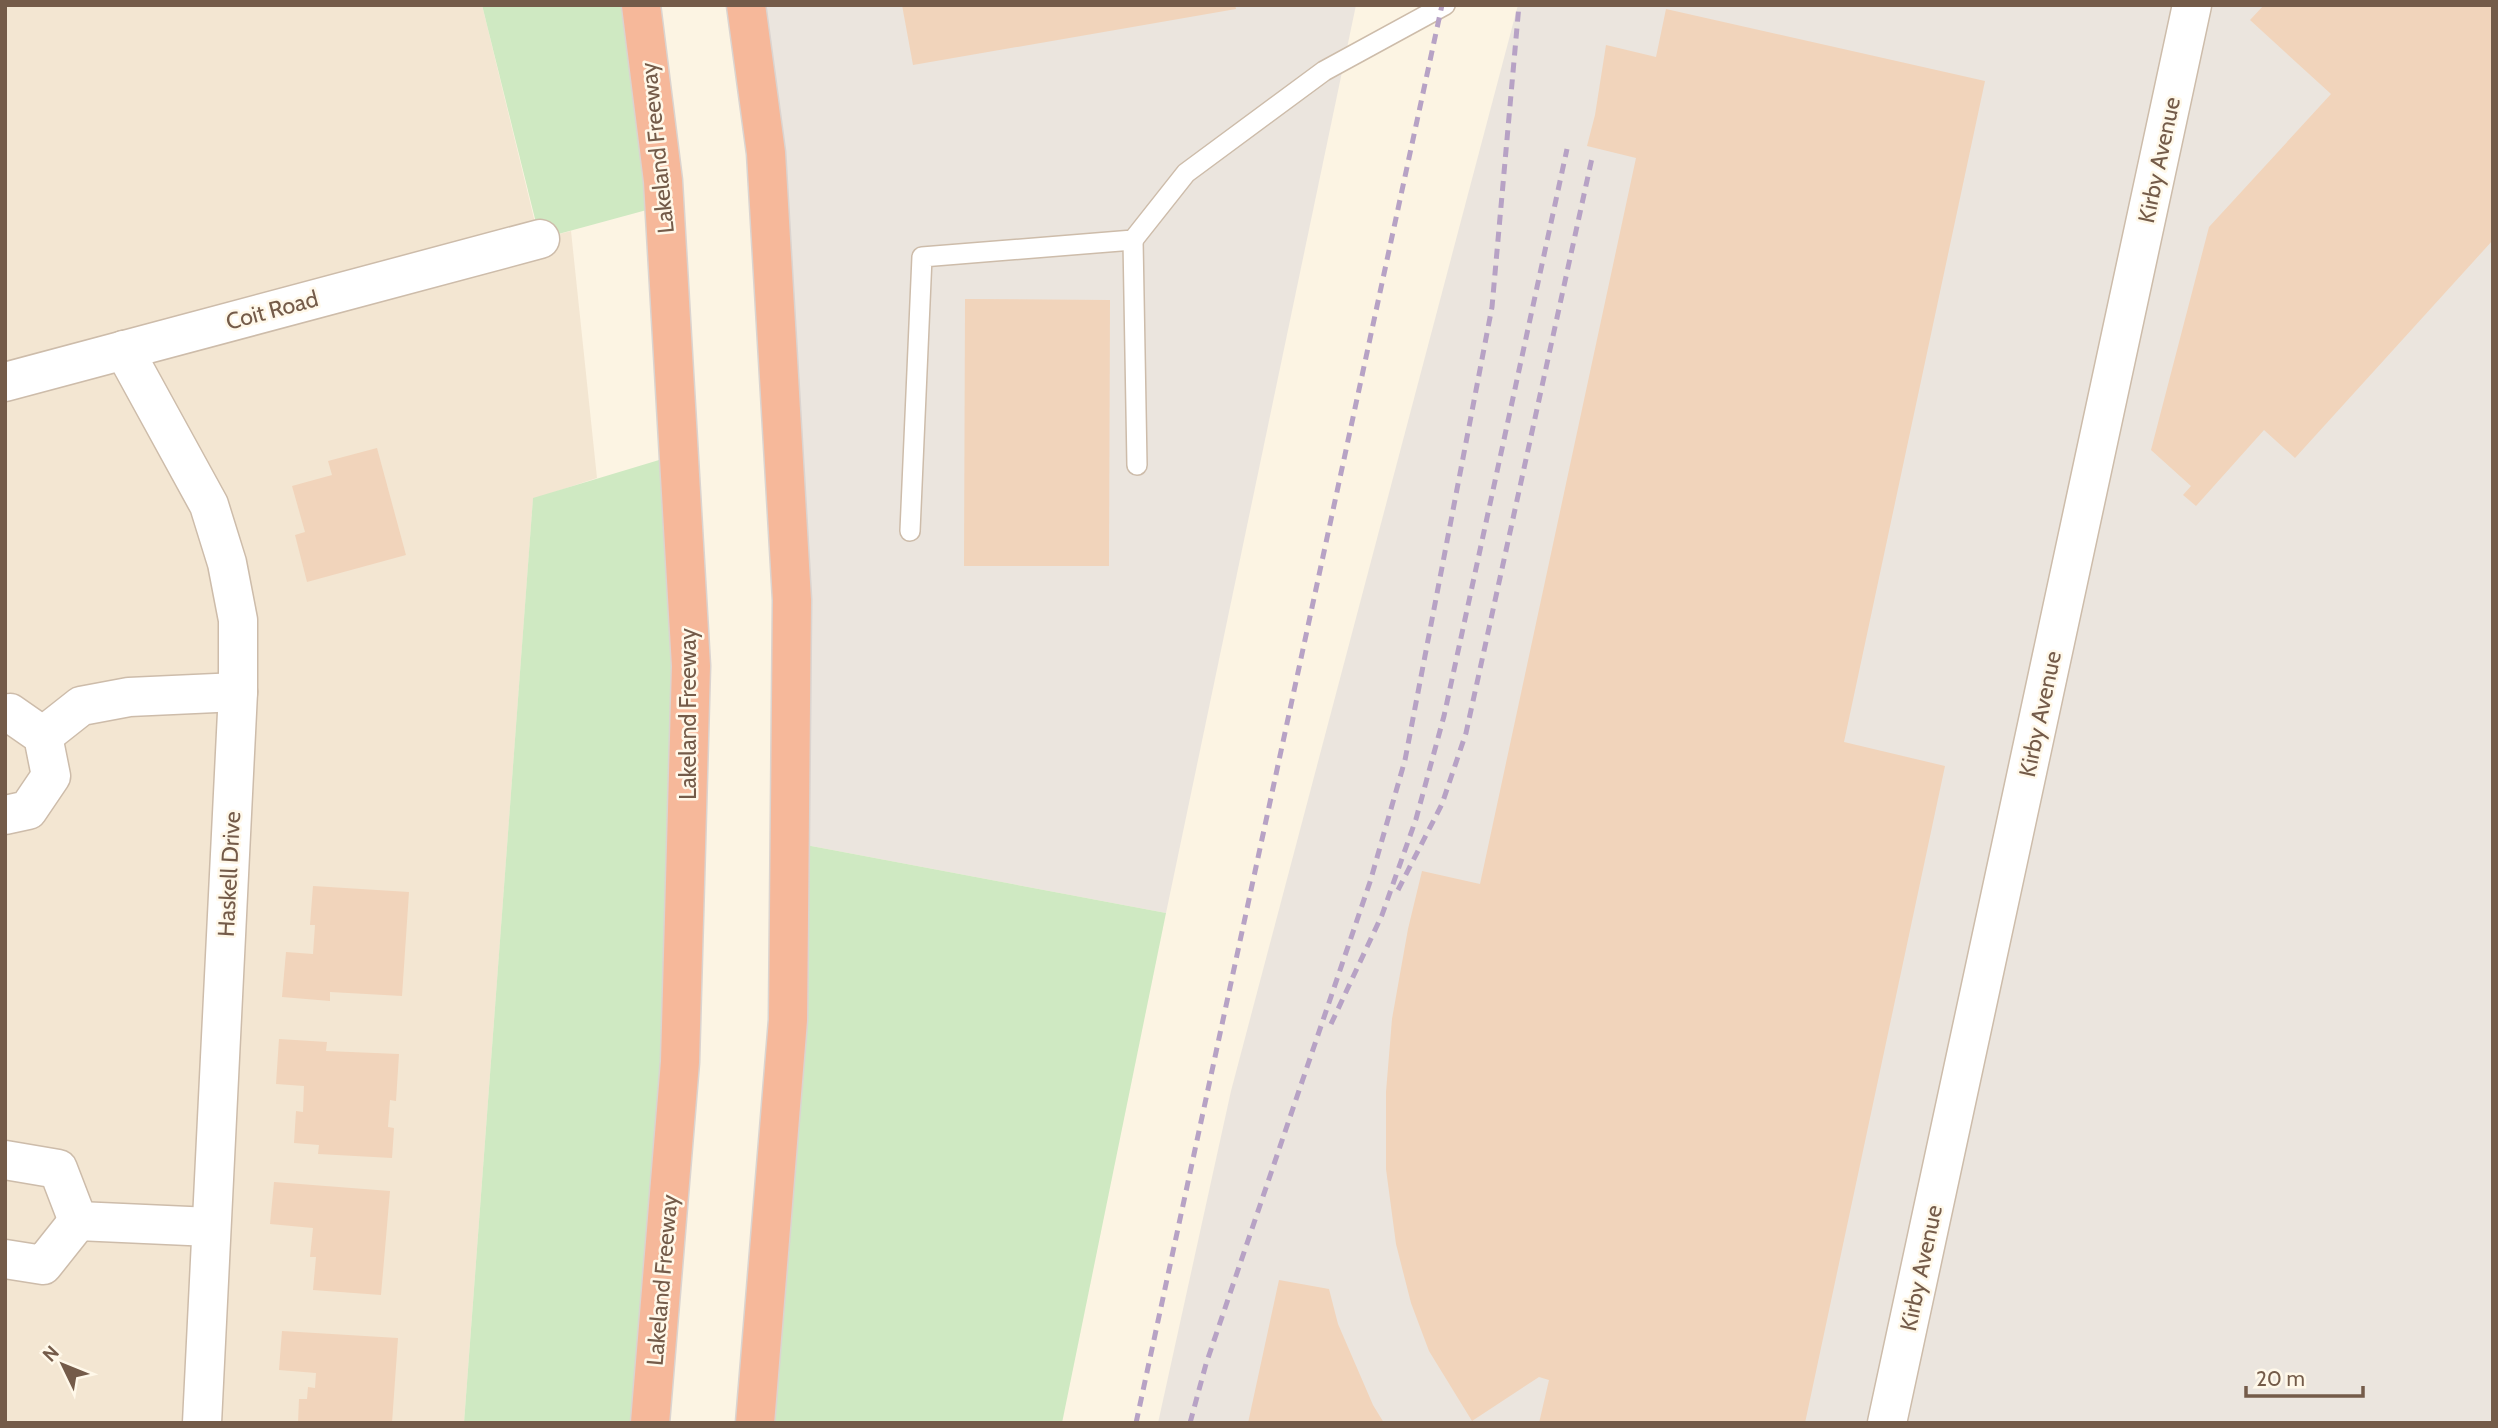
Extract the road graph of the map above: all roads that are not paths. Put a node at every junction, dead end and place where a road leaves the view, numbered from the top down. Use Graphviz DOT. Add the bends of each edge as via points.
graph roads {
  1 [pos="640,5"];
  2 [pos="746,5"];
  3 [pos="1445,5"];
  4 [pos="2192,5"];
  5 [pos="540,239"];
  6 [pos="1133,240"];
  7 [pos="124,350"];
  8 [pos="5,382"];
  9 [pos="1137,465"];
  10 [pos="910,531"];
  11 [pos="238,692"];
  12 [pos="5,714"];
  13 [pos="43,736"];
  14 [pos="5,815"];
  15 [pos="5,1160"];
  16 [pos="78,1221"];
  17 [pos="211,1227"];
  18 [pos="5,1259"];
  19 [pos="202,1423"];
  20 [pos="650,1423"];
  21 [pos="755,1423"];
  22 [pos="1888,1423"];
  1 -- 20 [label="highway, Lakeland Freeway" via="663,181 691,666 680,1062"];
  2 -- 21 [label="highway" via="766,153 792,600 788,1020"];
  3 -- 6 [label="lane" via="1324,71 1186,173"];
  4 -- 22 [label="street, Kirby Avenue"];
  5 -- 7 [label="street, Coit Road"];
  6 -- 9 [label="lane"];
  6 -- 10 [label="lane" via="922,257"];
  7 -- 8 [label="street, Coit Road"];
  7 -- 11 [label="street, Haskell Drive" via="209,505 238,620"];
  11 -- 13 [label="street" via="129,697 81,706"];
  11 -- 17 [label="street, Haskell Drive"];
  12 -- 13 [label="street"];
  13 -- 14 [label="street" via="51,776 29,810"];
  15 -- 16 [label="street" via="58,1169"];
  16 -- 17 [label="street"];
  16 -- 18 [label="street" via="43,1265"];
  17 -- 19 [label="street, Haskell Drive"];
}
